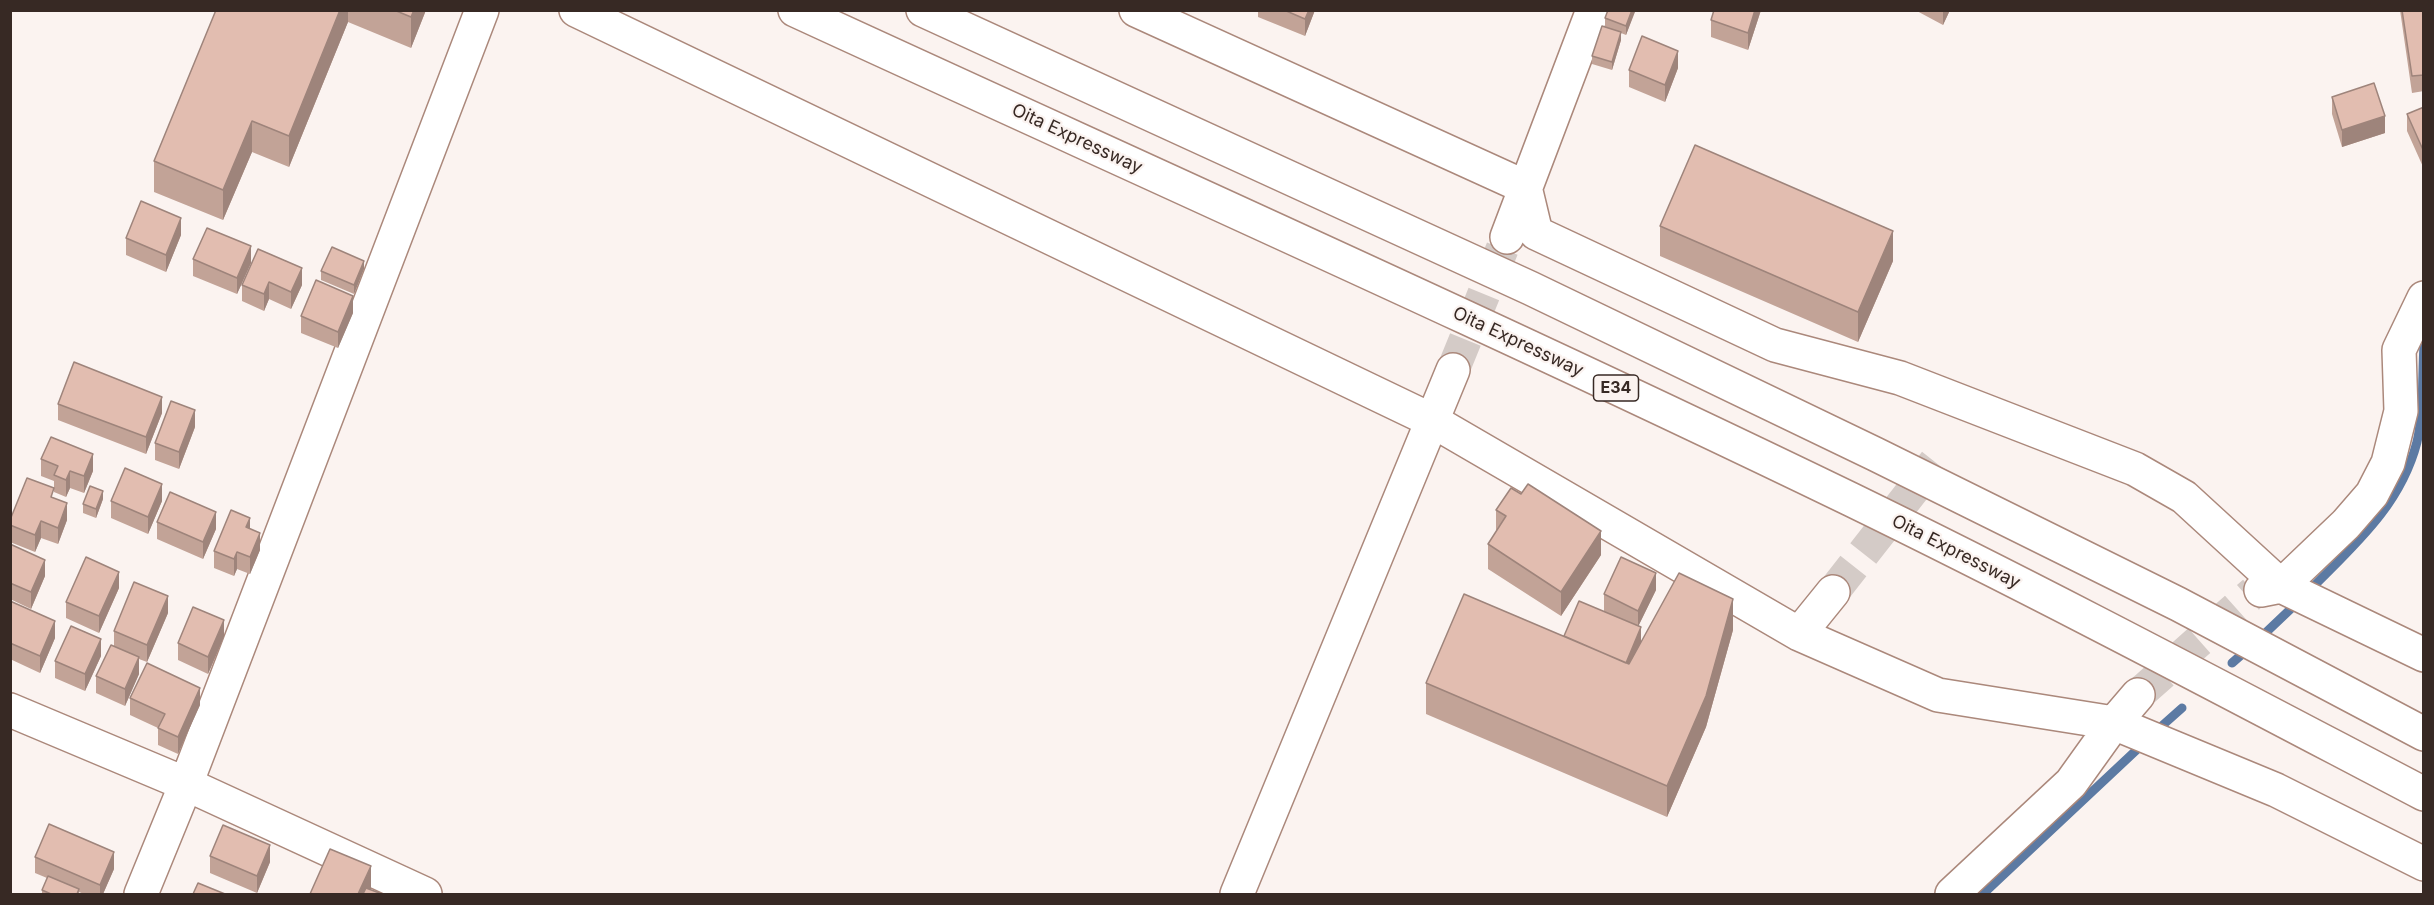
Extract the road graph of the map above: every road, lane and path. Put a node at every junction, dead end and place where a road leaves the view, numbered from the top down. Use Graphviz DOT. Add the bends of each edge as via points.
graph roads {
  1 [pos="482,10"];
  2 [pos="576,10"];
  3 [pos="795,10"];
  4 [pos="922,10"];
  5 [pos="1136,10"];
  6 [pos="1593,10"];
  7 [pos="1525,187"];
  8 [pos="1506,237"];
  9 [pos="2424,298"];
  10 [pos="1452,370"];
  11 [pos="1431,420"];
  12 [pos="1833,592"];
  13 [pos="2284,593"];
  14 [pos="1799,634"];
  15 [pos="2424,655"];
  16 [pos="2138,695"];
  17 [pos="10,710"];
  18 [pos="2138,733"];
  19 [pos="2424,734"];
  20 [pos="186,784"];
  21 [pos="2424,794"];
  22 [pos="2424,864"];
  23 [pos="141,894"];
  24 [pos="425,894"];
  25 [pos="1237,894"];
  26 [pos="1952,894"];
  1 -- 20 [label="main road"];
  2 -- 11 [label="main road"];
  3 -- 21 [label="main road, Oita Expressway / E34" via="1852,500"];
  4 -- 19 [label="main road" via="1530,288 1789,412 2178,604"];
  5 -- 7 [label="main road"];
  6 -- 7 [label="main road"];
  7 -- 8 [label="main road"];
  7 -- 13 [label="main road" via="1536,233 1775,345 1900,378 2135,469 2184,497"];
  9 -- 13 [label="main road" via="2399,350 2401,411 2388,463 2372,494"];
  10 -- 11 [label="main road"];
  11 -- 14 [label="main road"];
  11 -- 25 [label="main road"];
  12 -- 14 [label="main road"];
  13 -- 15 [label="main road"];
  14 -- 18 [label="main road" via="1938,695"];
  16 -- 18 [label="main road"];
  17 -- 20 [label="main road"];
  18 -- 22 [label="main road" via="2276,790"];
  18 -- 26 [label="main road" via="2071,783"];
  20 -- 23 [label="main road"];
  20 -- 24 [label="main road"];
}
